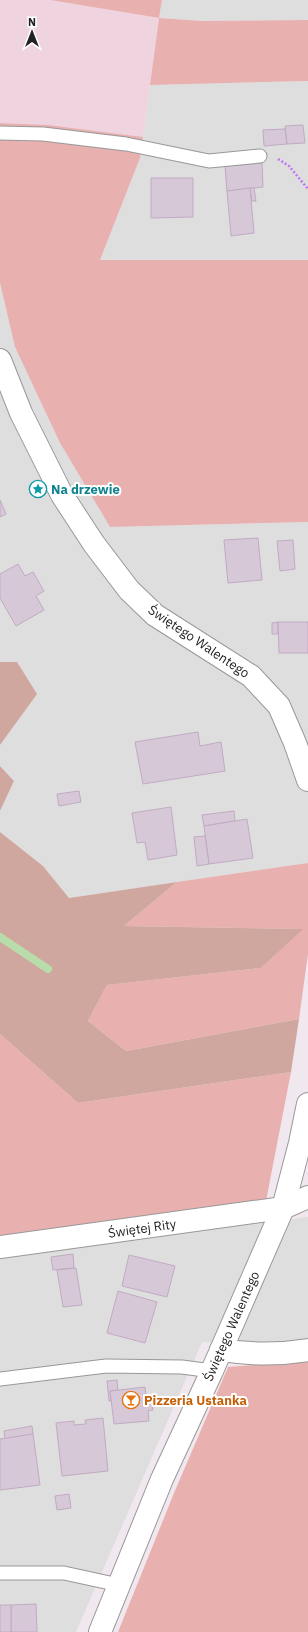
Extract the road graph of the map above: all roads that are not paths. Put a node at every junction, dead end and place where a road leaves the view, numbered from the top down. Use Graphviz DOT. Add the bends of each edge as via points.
graph roads {
  1 [pos="0,133"];
  2 [pos="260,156"];
  3 [pos="0,360"];
  4 [pos="308,780"];
  5 [pos="308,1104"];
  6 [pos="308,1198"];
  7 [pos="283,1208"];
  8 [pos="0,1247"];
  9 [pos="221,1350"];
  10 [pos="308,1350"];
  11 [pos="212,1371"];
  12 [pos="0,1379"];
  13 [pos="0,1573"];
  14 [pos="120,1585"];
  15 [pos="100,1632"];
  1 -- 2 [label="lane" via="43,134 126,144 209,161"];
  3 -- 4 [label="street, Świętego Walentego" via="21,413 62,496 94,544 129,590 155,615 252,676 279,706"];
  5 -- 7 [label="street, Świętego Walentego"];
  6 -- 7 [label="street, Świętej Rity"];
  7 -- 8 [label="street, Świętej Rity"];
  7 -- 9 [label="street, Świętego Walentego"];
  9 -- 10 [label="street" via="246,1354 279,1354"];
  9 -- 11 [label="street, Świętego Walentego"];
  11 -- 12 [label="lane" via="182,1367 106,1366"];
  11 -- 14 [label="street, Świętego Walentego" via="162,1479"];
  13 -- 14 [label="lane" via="64,1573"];
  14 -- 15 [label="street, Świętego Walentego"];
}
